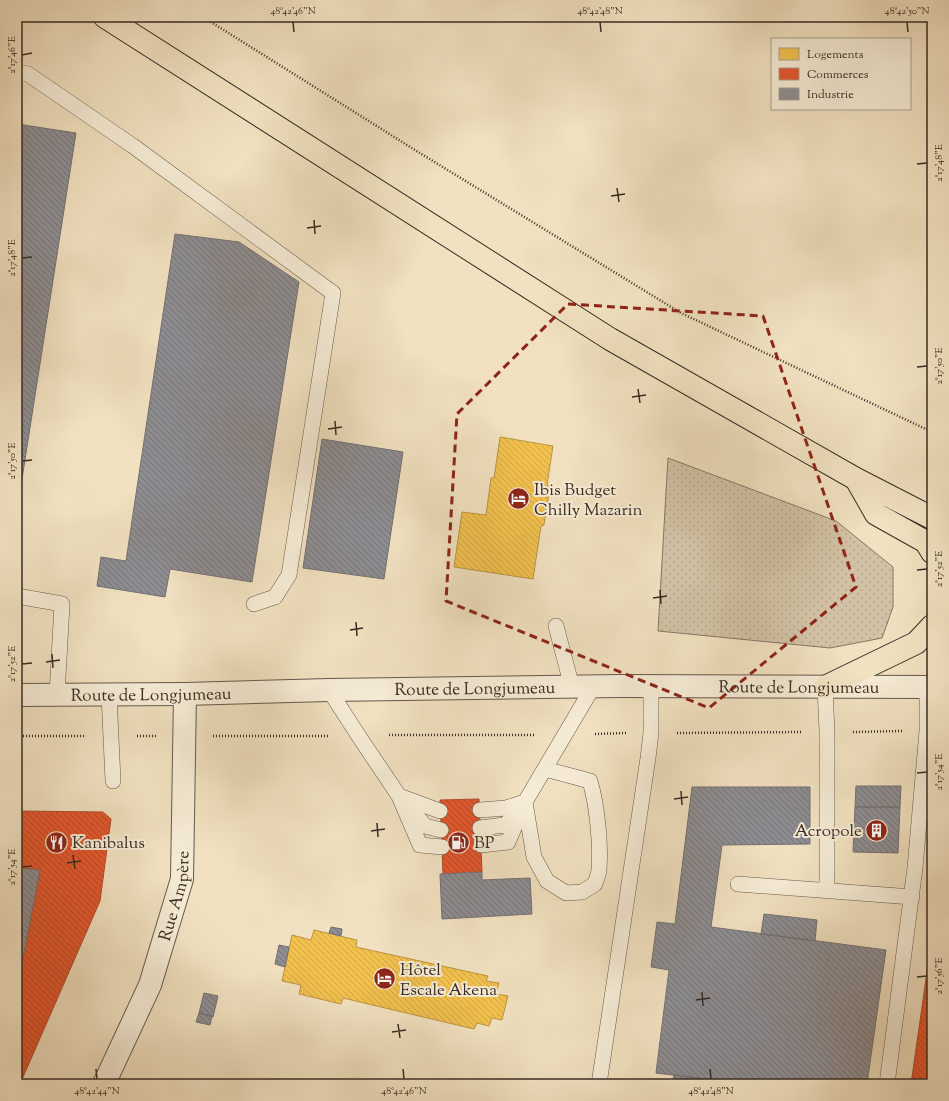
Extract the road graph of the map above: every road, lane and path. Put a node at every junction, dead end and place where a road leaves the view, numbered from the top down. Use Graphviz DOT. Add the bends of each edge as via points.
graph roads {
  1 [pos="105,17"];
  2 [pos="203,17"];
  3 [pos="17,72"];
  4 [pos="932,432"];
  5 [pos="856,479"];
  6 [pos="932,518"];
  7 [pos="932,552"];
  8 [pos="17,596"];
  9 [pos="254,604"];
  10 [pos="556,626"];
  11 [pos="932,626"];
  12 [pos="651,686"];
  13 [pos="572,687"];
  14 [pos="593,687"];
  15 [pos="825,687"];
  16 [pos="929,687"];
  17 [pos="329,690"];
  18 [pos="109,694"];
  19 [pos="185,694"];
  20 [pos="17,695"];
  21 [pos="57,695"];
  22 [pos="927,731"];
  23 [pos="827,732"];
  24 [pos="651,733"];
  25 [pos="565,735"];
  26 [pos="17,736"];
  27 [pos="110,736"];
  28 [pos="184,736"];
  29 [pos="358,736"];
  30 [pos="546,769"];
  31 [pos="113,781"];
  32 [pos="399,796"];
  33 [pos="525,802"];
  34 [pos="480,810"];
  35 [pos="440,811"];
  36 [pos="480,828"];
  37 [pos="441,830"];
  38 [pos="481,845"];
  39 [pos="442,847"];
  40 [pos="738,884"];
  41 [pos="827,891"];
  42 [pos="912,897"];
  43 [pos="104,1084"];
  44 [pos="599,1084"];
  45 [pos="887,1084"];
  1 -- 5 [label="highway" via="610,339"];
  2 -- 4 [label="path" via="680,313"];
  3 -- 9 [label="lane" via="28,74 133,146 333,293 289,575 275,597"];
  5 -- 6 [label="highway"];
  5 -- 7 [label="highway" via="876,514 926,542"];
  8 -- 21 [label="lane" via="62,604"];
  10 -- 13 [label="lane"];
  11 -- 15 [label="highway" via="916,643"];
  12 -- 14 [label="street, Route de Longjumeau"];
  12 -- 15 [label="street, Route de Longjumeau"];
  12 -- 24 [label="lane"];
  13 -- 14 [label="street, Route de Longjumeau"];
  13 -- 17 [label="street, Route de Longjumeau"];
  14 -- 25 [label="lane"];
  15 -- 16 [label="street, Route de Longjumeau"];
  15 -- 23 [label="lane"];
  16 -- 22 [label="lane"];
  17 -- 19 [label="street, Route de Longjumeau"];
  17 -- 29 [label="lane"];
  18 -- 19 [label="street, Route de Longjumeau"];
  18 -- 21 [label="street, Route de Longjumeau"];
  18 -- 27 [label="lane"];
  19 -- 28 [label="street, Rue Ampère"];
  20 -- 21 [label="street, Route de Longjumeau"];
  22 -- 23 [label="path"];
  22 -- 42 [label="lane"];
  23 -- 24 [label="path"];
  23 -- 41 [label="lane"];
  24 -- 25 [label="path"];
  24 -- 44 [label="lane"];
  25 -- 29 [label="path"];
  25 -- 30 [label="lane"];
  26 -- 27 [label="path"];
  27 -- 28 [label="path"];
  27 -- 31 [label="lane"];
  28 -- 29 [label="path"];
  28 -- 43 [label="street, Rue Ampère" via="182,879 150,984"];
  29 -- 32 [label="lane"];
  30 -- 33 [label="lane"];
  30 -- 33 [label="lane" via="590,781 595,796 598,837 599,870 595,884 582,892 566,893 547,881 534,857"];
  32 -- 35 [label="lane"];
  32 -- 37 [label="lane" via="425,826"];
  32 -- 39 [label="lane" via="420,845"];
  33 -- 34 [label="lane" via="506,808"];
  33 -- 36 [label="lane" via="506,825"];
  33 -- 38 [label="lane" via="508,842"];
  40 -- 41 [label="lane"];
  41 -- 42 [label="lane"];
  42 -- 45 [label="lane"];
}
